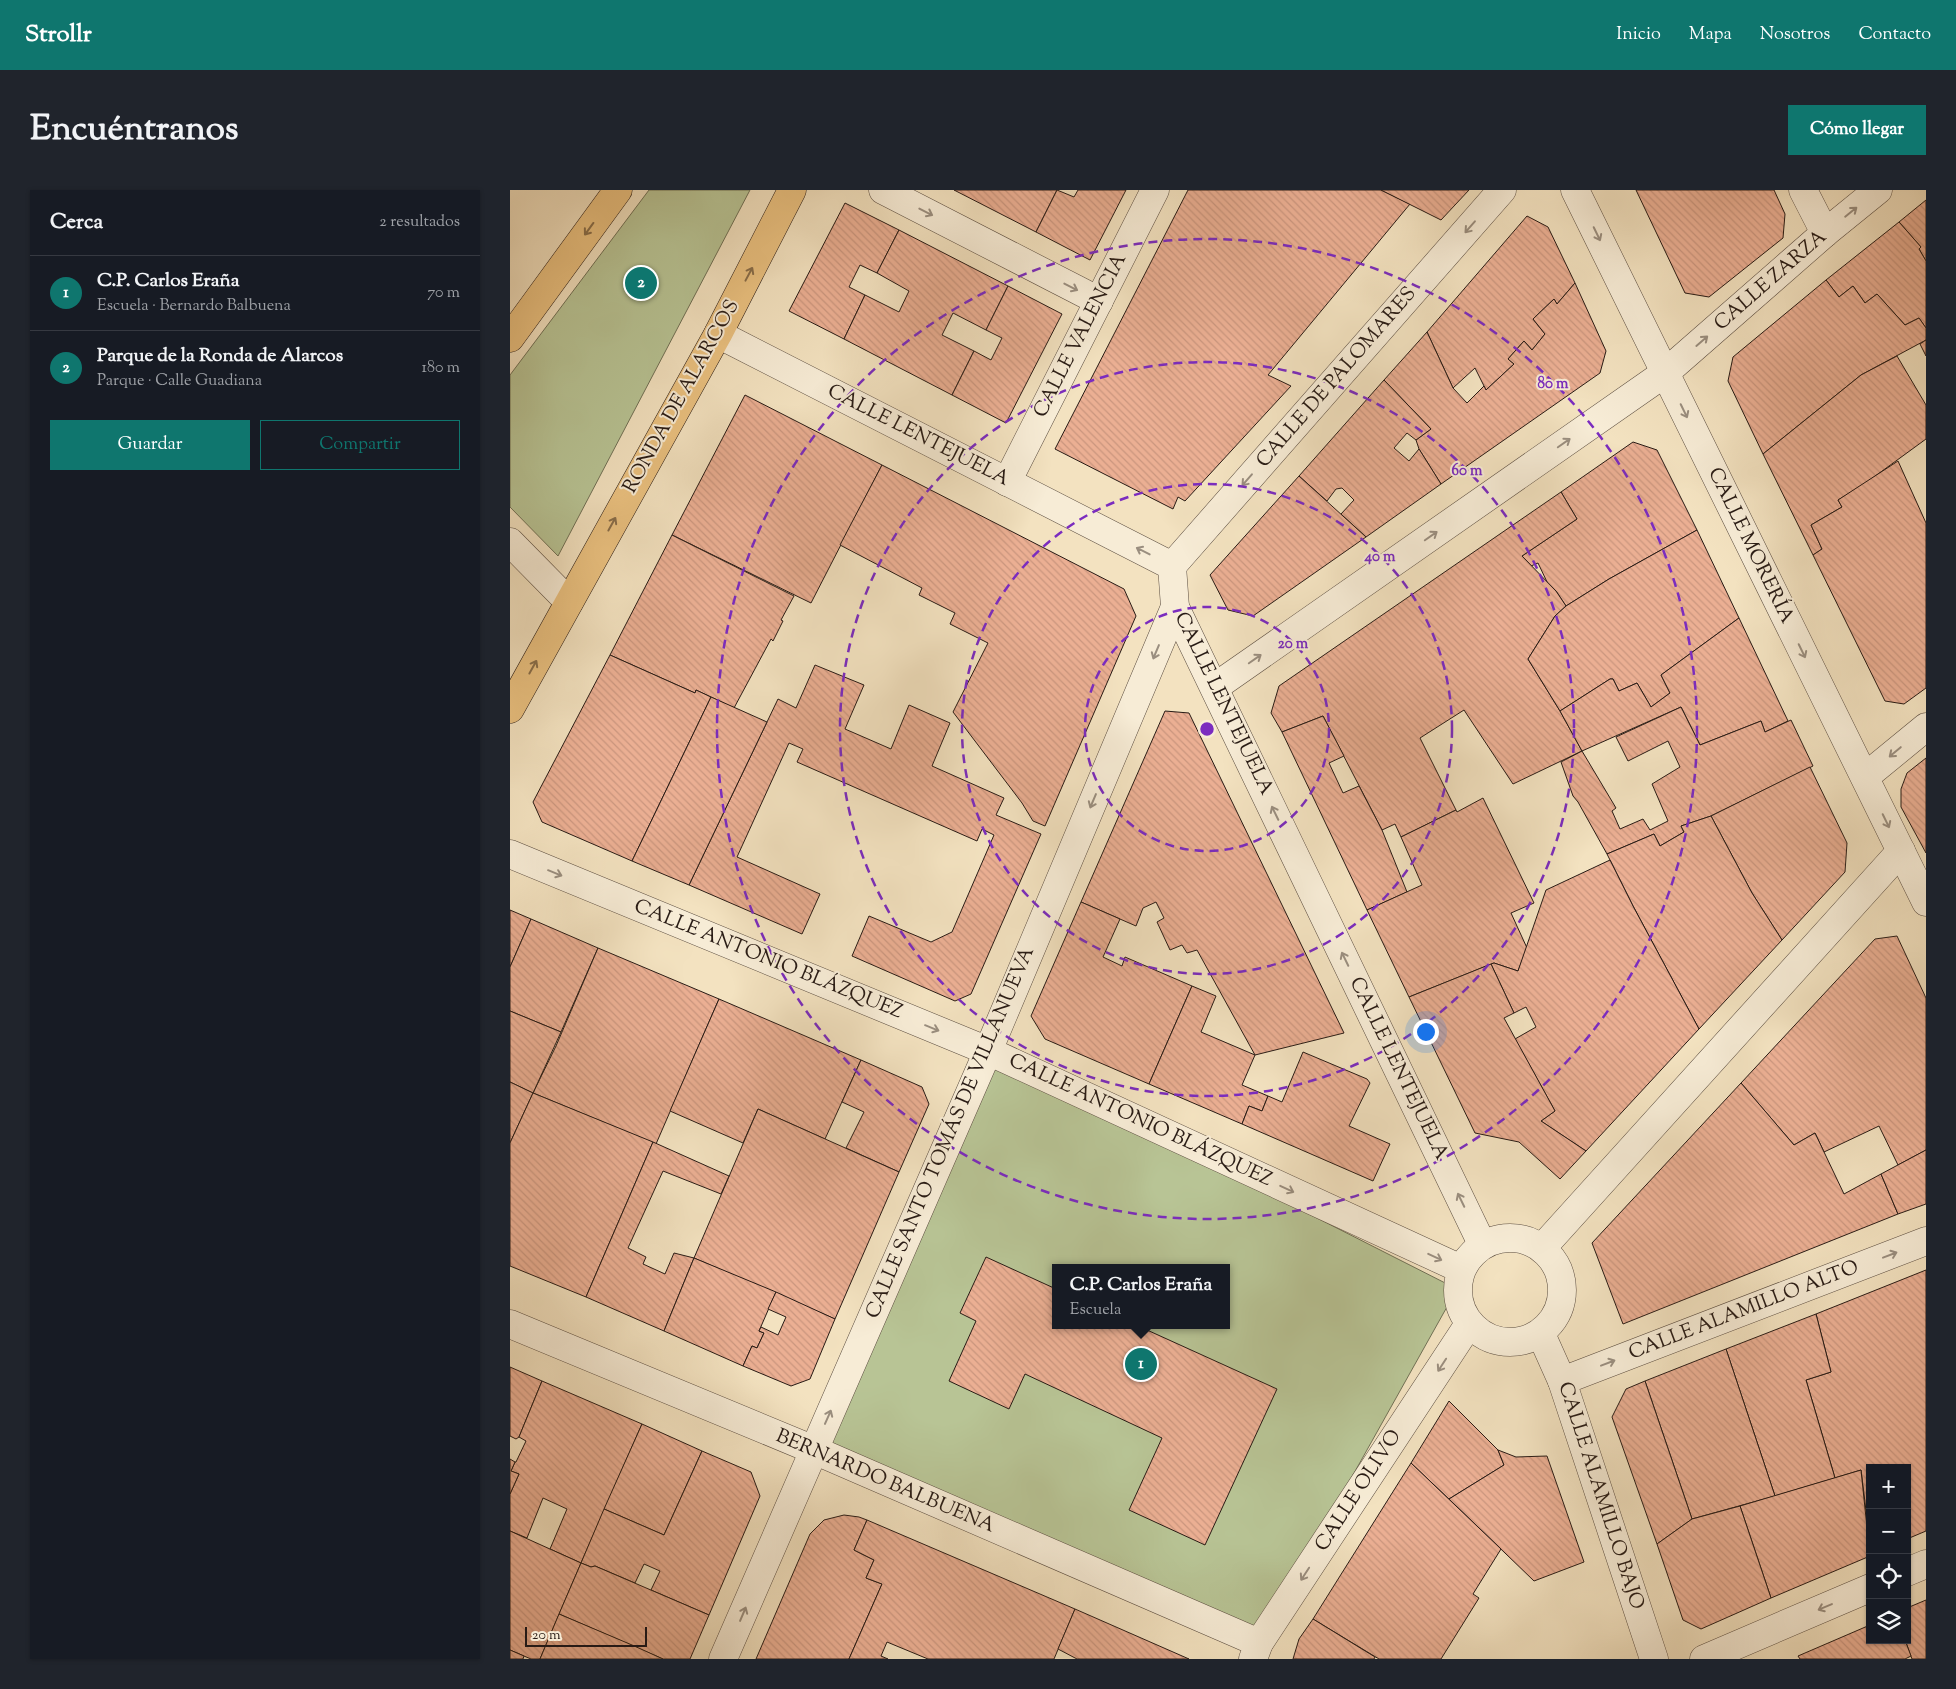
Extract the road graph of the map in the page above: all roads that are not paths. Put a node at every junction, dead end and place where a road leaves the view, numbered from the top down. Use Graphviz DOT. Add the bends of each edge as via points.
graph roads {
  1 [pos="618,190"];
  2 [pos="792,190"];
  3 [pos="883,190"];
  4 [pos="1154,190"];
  5 [pos="1502,190"];
  6 [pos="1575,190"];
  7 [pos="1803,190"];
  8 [pos="1878,190"];
  9 [pos="1825,233"];
  10 [pos="1099,301"];
  11 [pos="718,334"];
  12 [pos="510,338"];
  13 [pos="1665,373"];
  14 [pos="1007,482"];
  15 [pos="510,542"];
  16 [pos="1172,566"];
  17 [pos="569,602"];
  18 [pos="1175,607"];
  19 [pos="1214,687"];
  20 [pos="510,709"];
  21 [pos="1926,727"];
  22 [pos="1865,777"];
  23 [pos="1901,851"];
  24 [pos="510,854"];
  25 [pos="1926,902"];
  26 [pos="988,1051"];
  27 [pos="1926,1241"];
  28 [pos="1482,1244"];
  29 [pos="1542,1248"];
  30 [pos="1461,1269"];
  31 [pos="510,1324"];
  32 [pos="1469,1324"];
  33 [pos="1541,1334"];
  34 [pos="1562,1381"];
  35 [pos="814,1450"];
  36 [pos="1926,1564"];
  37 [pos="1911,1570"];
  38 [pos="1866,1590"];
  39 [pos="1256,1651"];
  40 [pos="723,1659"];
  41 [pos="1654,1659"];
  42 [pos="1704,1659"];
  1 -- 12 [label="highway, one-way"];
  11 -- 2 [label="highway, RONDA DE ALARCOS, one-way"];
  3 -- 10 [label="street, one-way"];
  4 -- 10 [label="street, CALLE VALENCIA"];
  5 -- 16 [label="street, CALLE DE PALOMARES, one-way"];
  6 -- 13 [label="street, CALLE MORERÍA, one-way"];
  7 -- 9 [label="street"];
  9 -- 8 [label="street, CALLE ZARZA, one-way"];
  13 -- 9 [label="street, CALLE ZARZA, one-way"];
  10 -- 14 [label="street, CALLE VALENCIA"];
  11 -- 14 [label="street, CALLE LENTEJUELA"];
  17 -- 11 [label="highway, RONDA DE ALARCOS, one-way"];
  19 -- 13 [label="street, CALLE ZARZA, one-way"];
  13 -- 22 [label="street, CALLE MORERÍA, one-way"];
  16 -- 14 [label="street, CALLE LENTEJUELA, one-way"];
  15 -- 17 [label="street"];
  16 -- 18 [label="street, CALLE LENTEJUELA"];
  20 -- 17 [label="highway, RONDA DE ALARCOS, one-way"];
  18 -- 19 [label="street, CALLE LENTEJUELA"];
  18 -- 26 [label="street, CALLE SANTO TOMÁS DE VILLANUEVA, one-way"];
  28 -- 19 [label="street, CALLE LENTEJUELA, one-way"];
  21 -- 22 [label="street, one-way"];
  22 -- 23 [label="street, CALLE MORERÍA, one-way"];
  23 -- 25 [label="street, CALLE MORERÍA"];
  23 -- 29 [label="street"];
  24 -- 26 [label="street, CALLE ANTONIO BLÁZQUEZ, one-way"];
  26 -- 30 [label="street, CALLE ANTONIO BLÁZQUEZ, one-way"];
  35 -- 26 [label="street, CALLE SANTO TOMÁS DE VILLANUEVA, one-way"];
  34 -- 27 [label="street, CALLE ALAMILLO ALTO, one-way"];
  28 -- 29 [label="street" via="1501,1238 1523,1238"];
  28 -- 30 [label="street" via="1472,1252"];
  29 -- 33 [label="street" via="1558,1266 1563,1288 1555,1319"];
  30 -- 32 [label="street" via="1457,1289 1461,1312"];
  31 -- 35 [label="street, BERNARDO BALBUENA"];
  32 -- 33 [label="street" via="1492,1340 1521,1342"];
  32 -- 39 [label="street, CALLE OLIVO, one-way"];
  33 -- 34 [label="street, CALLE ALAMILLO BAJO"];
  34 -- 41 [label="street, CALLE ALAMILLO BAJO"];
  35 -- 39 [label="street, BERNARDO BALBUENA"];
  40 -- 35 [label="street, CALLE SANTO TOMÁS DE VILLANUEVA, one-way"];
  36 -- 37 [label="street"];
  38 -- 42 [label="street, one-way"];
}
